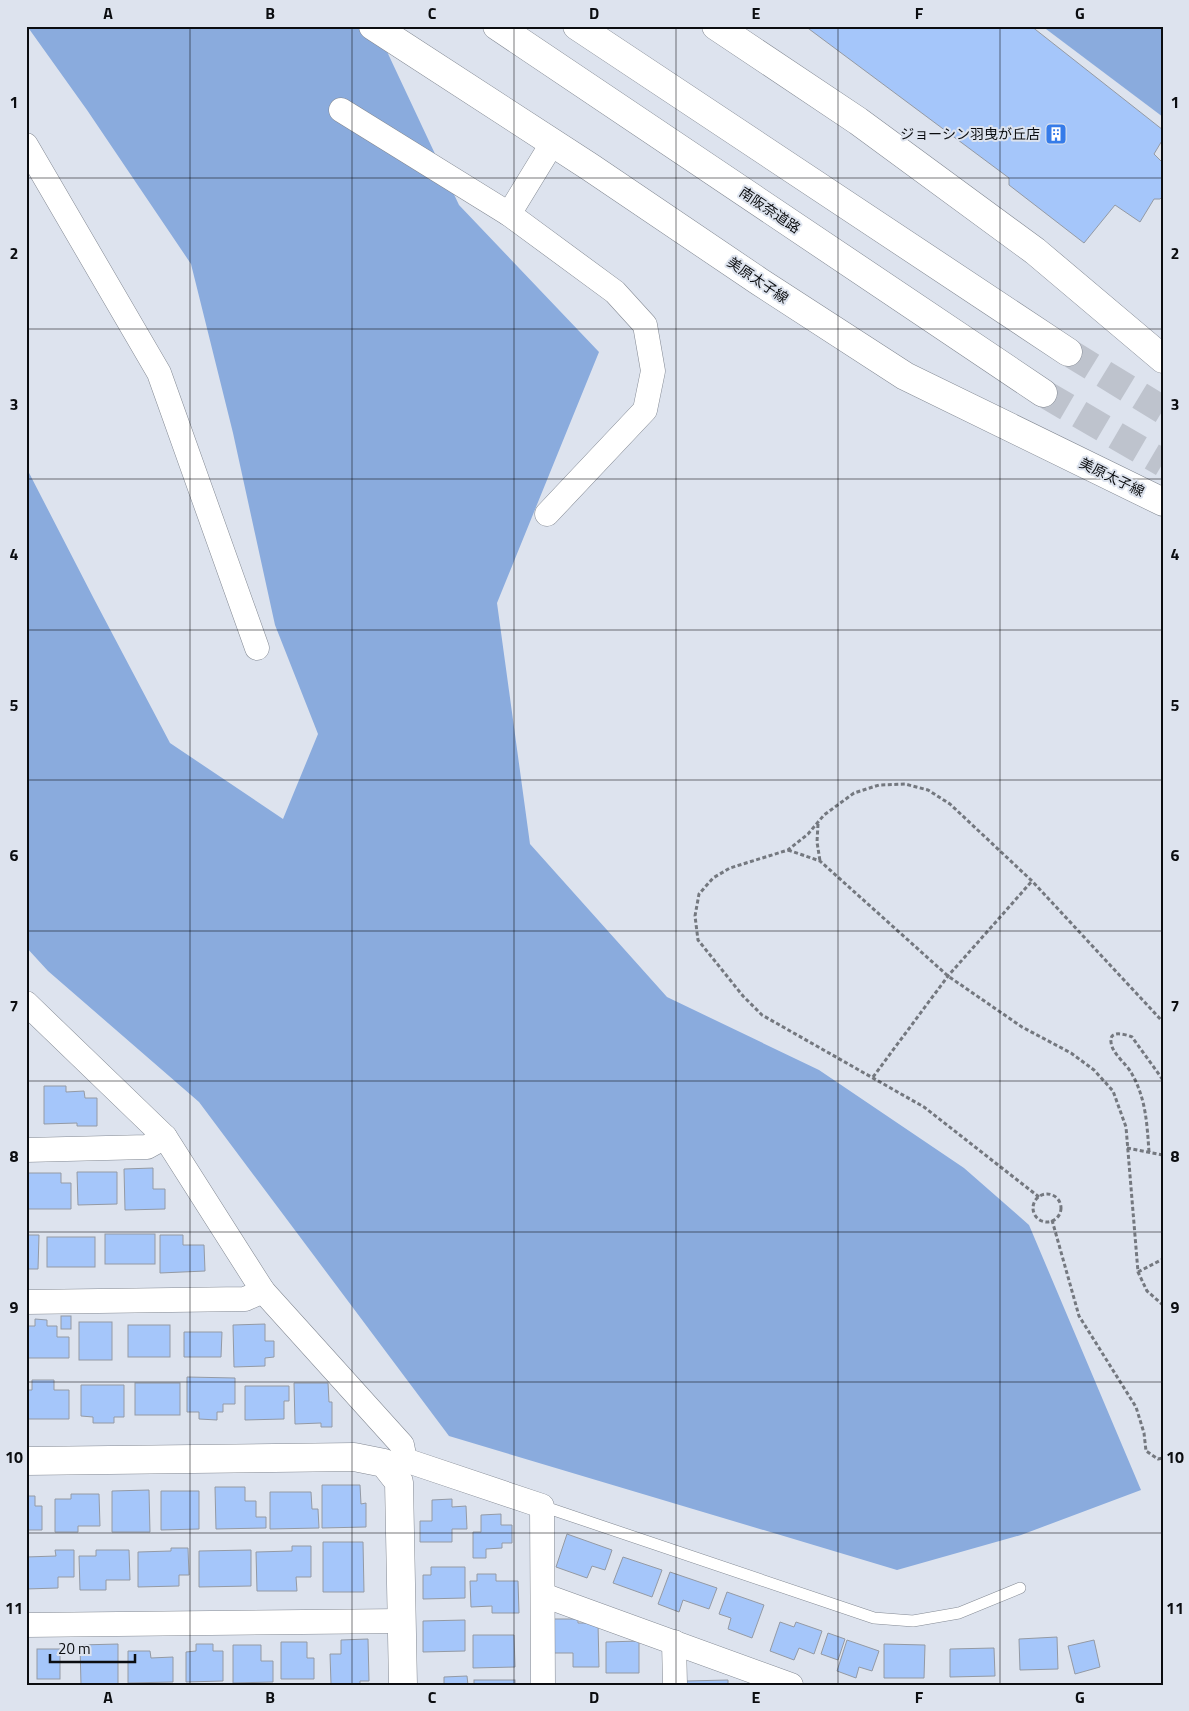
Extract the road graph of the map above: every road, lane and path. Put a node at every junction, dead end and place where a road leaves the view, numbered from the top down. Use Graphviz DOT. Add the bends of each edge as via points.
graph roads {
  1 [pos="373,26"];
  2 [pos="497,26"];
  3 [pos="577,26"];
  4 [pos="716,26"];
  5 [pos="341,110"];
  6 [pos="553,142"];
  7 [pos="26,146"];
  8 [pos="509,214"];
  9 [pos="1068,352"];
  10 [pos="1163,359"];
  11 [pos="1042,393"];
  12 [pos="1163,502"];
  13 [pos="547,514"];
  14 [pos="257,648"];
  15 [pos="818,823"];
  16 [pos="788,850"];
  17 [pos="820,861"];
  18 [pos="1032,881"];
  19 [pos="948,976"];
  20 [pos="26,1003"];
  21 [pos="1163,1022"];
  22 [pos="873,1077"];
  23 [pos="1163,1080"];
  24 [pos="165,1137"];
  25 [pos="1127,1148"];
  26 [pos="26,1150"];
  27 [pos="1149,1152"];
  28 [pos="1163,1155"];
  29 [pos="1039,1197"];
  30 [pos="1052,1220"];
  31 [pos="1163,1259"];
  32 [pos="1138,1272"];
  33 [pos="263,1291"];
  34 [pos="26,1302"];
  35 [pos="1163,1305"];
  36 [pos="1163,1458"];
  37 [pos="26,1461"];
  38 [pos="398,1466"];
  39 [pos="542,1506"];
  40 [pos="1020,1588"];
  41 [pos="543,1595"];
  42 [pos="402,1621"];
  43 [pos="26,1625"];
  44 [pos="674,1642"];
  45 [pos="402,1685"];
  46 [pos="543,1685"];
  47 [pos="675,1685"];
  48 [pos="791,1685"];
  1 -- 6 [label="main road, 美原太子線"];
  2 -- 11 [label="main road, 南阪奈道路"];
  3 -- 9 [label="main road"];
  4 -- 10 [label="main road" via="858,121 1027,245"];
  5 -- 8 [label="street"];
  6 -- 8 [label="street"];
  6 -- 12 [label="main road, 美原太子線" via="905,376"];
  7 -- 14 [label="street" via="159,373"];
  8 -- 13 [label="street" via="616,292 645,325 653,371 645,410"];
  15 -- 16 [label="path"];
  15 -- 17 [label="path" via="816,842"];
  15 -- 18 [label="path" via="854,793 879,785 905,784 928,790 950,804"];
  16 -- 17 [label="path"];
  16 -- 22 [label="path" via="730,868 713,878 699,894 695,916 698,940 762,1015"];
  17 -- 19 [label="path"];
  18 -- 19 [label="path"];
  18 -- 21 [label="path"];
  19 -- 22 [label="path"];
  19 -- 25 [label="path" via="1022,1027 1071,1053 1094,1070 1113,1091 1126,1127"];
  20 -- 24 [label="street"];
  22 -- 29 [label="path" via="924,1107"];
  23 -- 27 [label="path" via="1132,1037 1116,1034 1112,1037 1110,1042 1114,1050 1132,1073 1142,1096"];
  24 -- 26 [label="street" via="147,1147"];
  24 -- 33 [label="street"];
  25 -- 27 [label="path"];
  25 -- 32 [label="path"];
  27 -- 28 [label="path"];
  29 -- 30 [label="path" via="1034,1204 1034,1213 1039,1219"];
  29 -- 30 [label="path" via="1047,1193 1058,1199 1061,1211"];
  30 -- 36 [label="path" via="1079,1316 1136,1407 1146,1451 1158,1459"];
  31 -- 32 [label="path"];
  32 -- 35 [label="path" via="1147,1291"];
  33 -- 34 [label="street" via="245,1299"];
  33 -- 38 [label="street" via="402,1445"];
  37 -- 38 [label="main road" via="354,1457"];
  38 -- 39 [label="street"];
  38 -- 42 [label="main road"];
  39 -- 40 [label="lane" via="874,1618 913,1621 959,1613"];
  39 -- 41 [label="street"];
  41 -- 44 [label="street"];
  41 -- 46 [label="street"];
  42 -- 43 [label="street"];
  42 -- 45 [label="main road"];
  44 -- 47 [label="street"];
  44 -- 48 [label="street"];
}
